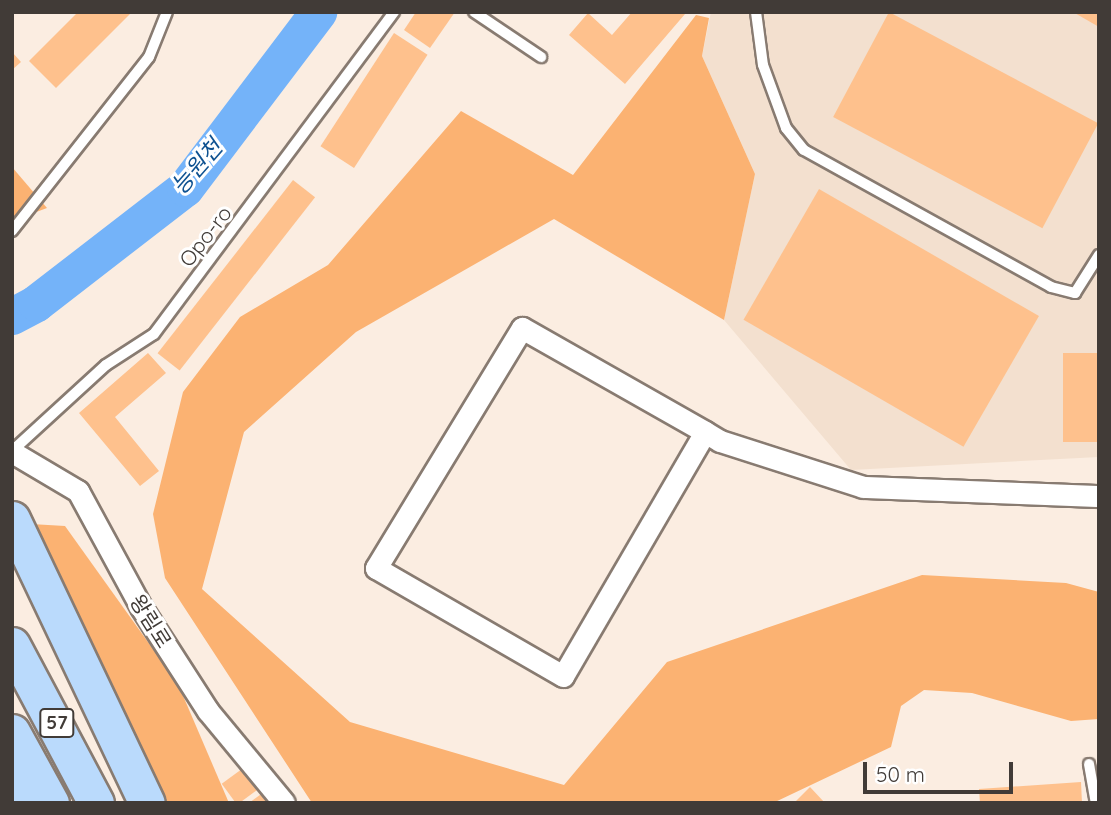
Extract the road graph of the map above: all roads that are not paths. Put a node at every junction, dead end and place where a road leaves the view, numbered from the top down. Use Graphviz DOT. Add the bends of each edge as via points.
graph roads {
  1 [pos="167,12"];
  2 [pos="394,12"];
  3 [pos="474,12"];
  4 [pos="756,12"];
  5 [pos="541,57"];
  6 [pos="12,231"];
  7 [pos="1099,254"];
  8 [pos="705,432"];
  9 [pos="12,451"];
  10 [pos="1099,496"];
  11 [pos="12,519"];
  12 [pos="12,645"];
  13 [pos="12,732"];
  14 [pos="1089,765"];
  15 [pos="12,786"];
  16 [pos="22,803"];
  17 [pos="51,803"];
  18 [pos="96,803"];
  19 [pos="146,803"];
  20 [pos="284,803"];
  21 [pos="1096,803"];
  1 -- 6 [label="lane" via="149,58"];
  2 -- 9 [label="lane, Opo-ro" via="154,334 106,365"];
  3 -- 5 [label="lane" via="484,23"];
  4 -- 7 [label="lane" via="763,65 786,128 804,150 1051,287 1075,293"];
  8 -- 8 [label="street" via="522,328 376,568 563,676"];
  8 -- 10 [label="street" via="863,488"];
  9 -- 20 [label="street, 왕림로" via="78,491 141,607 208,710"];
  11 -- 19 [label="highway"];
  12 -- 18 [label="highway, 57" via="74,754"];
  13 -- 17 [label="highway, 57"];
  14 -- 21 [label="lane"];
  15 -- 16 [label="highway"];
}
